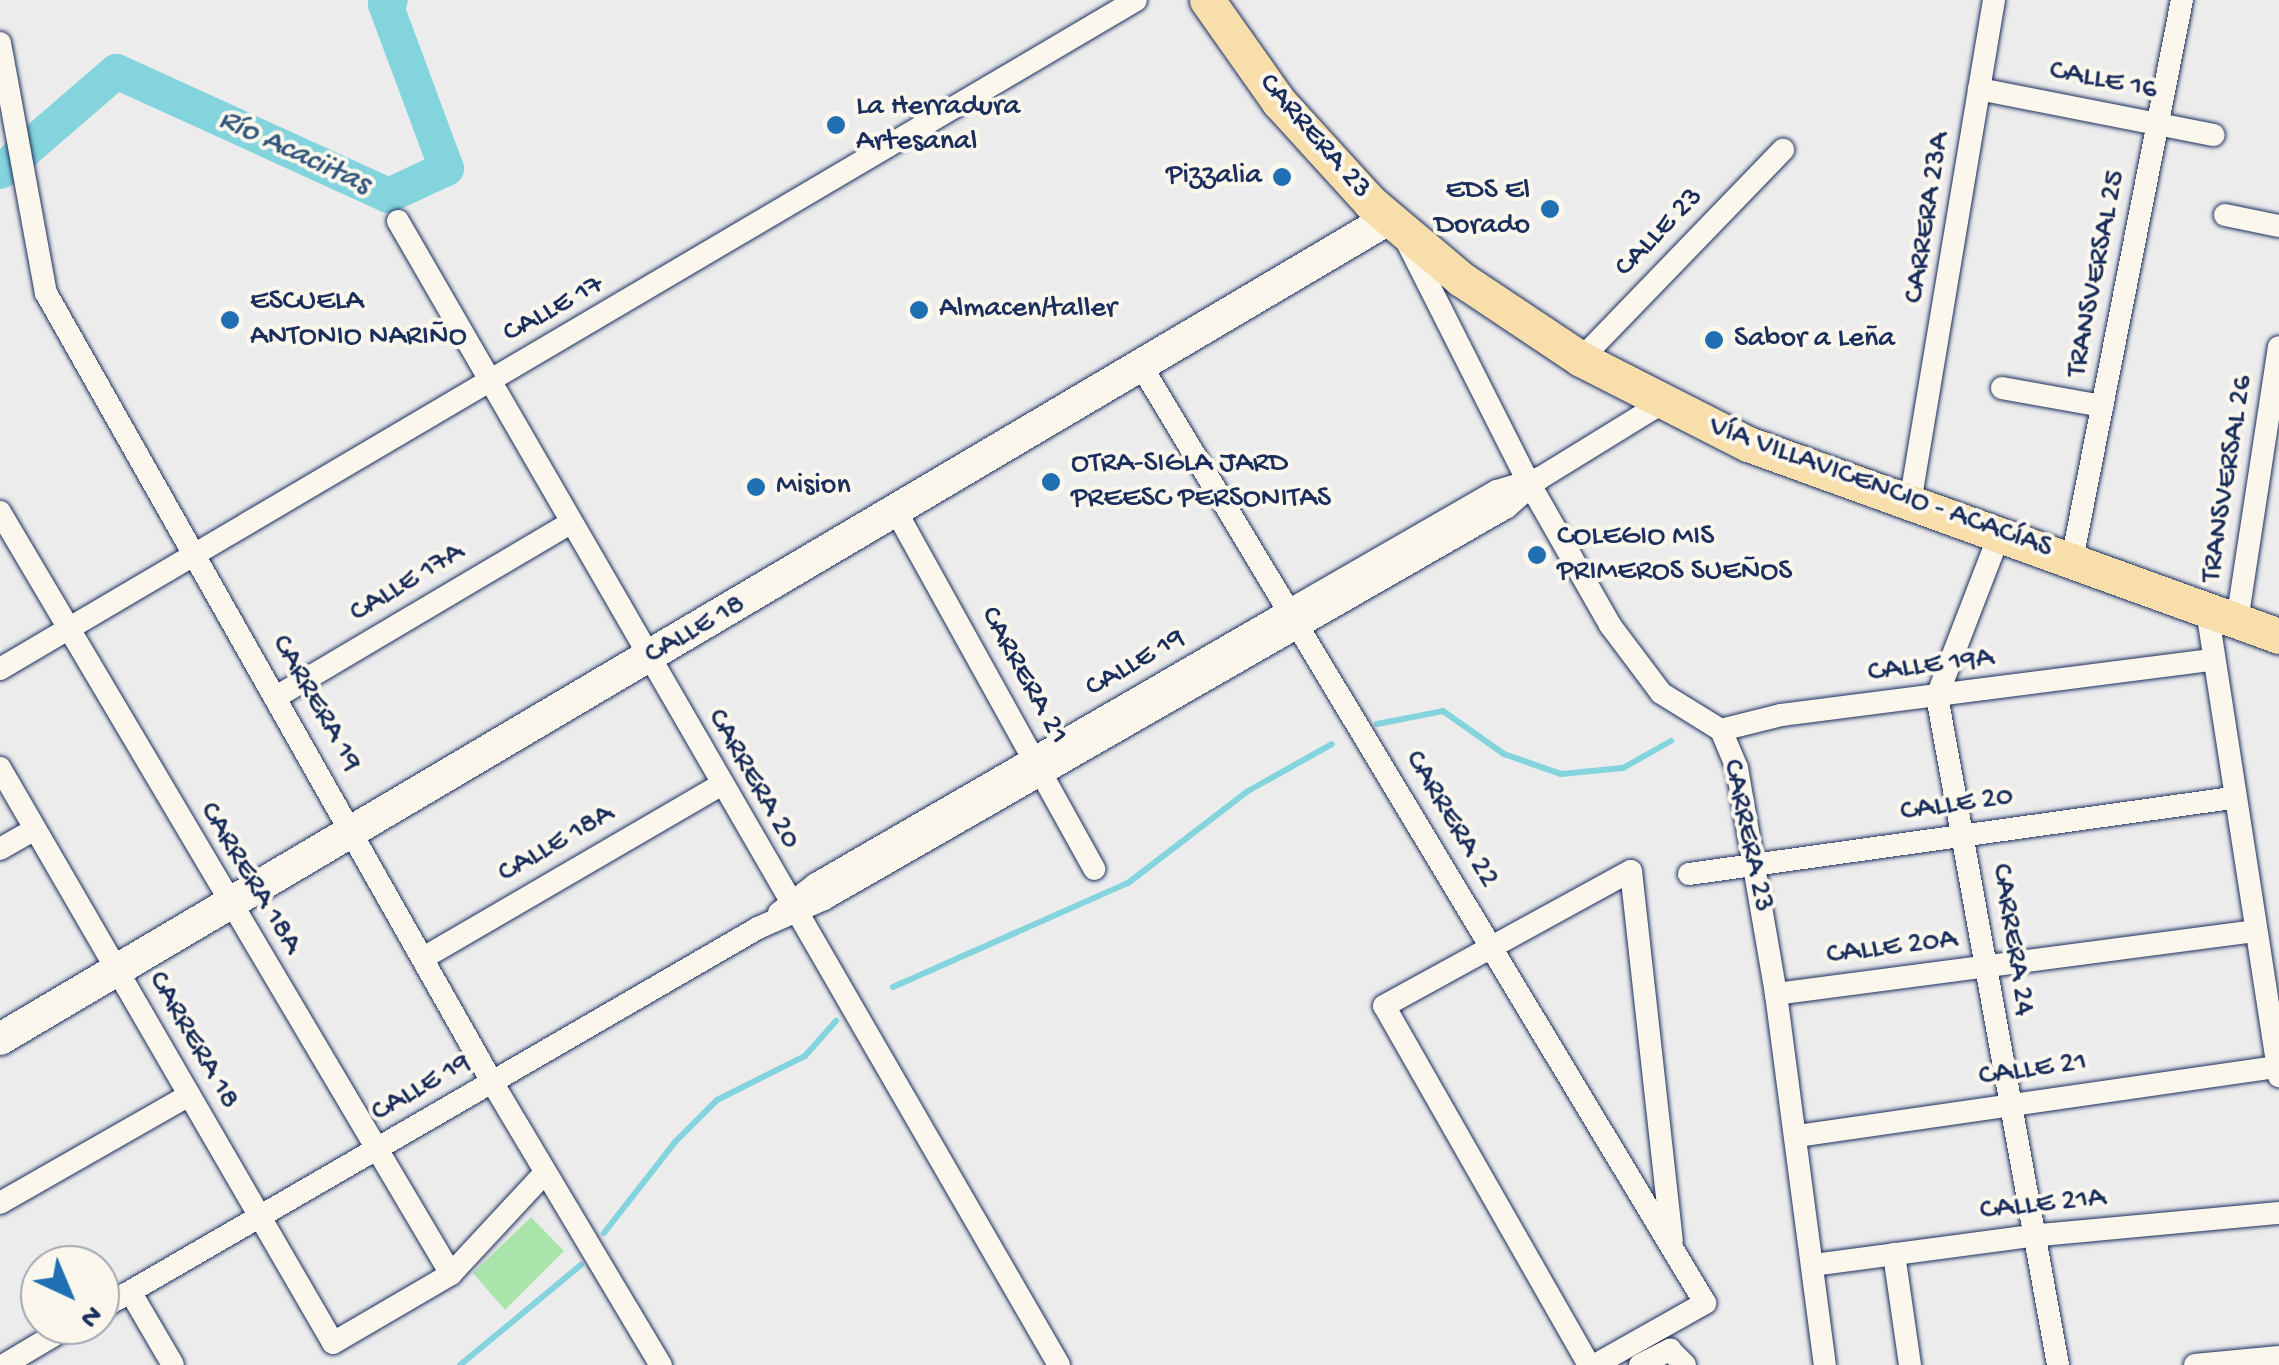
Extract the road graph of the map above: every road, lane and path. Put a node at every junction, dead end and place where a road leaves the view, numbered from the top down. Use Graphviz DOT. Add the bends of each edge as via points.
graph roads {
  1 [pos="1136,0"];
  2 [pos="1206,0"];
  3 [pos="1994,0"];
  4 [pos="2182,0"];
  5 [pos="0,43"];
  6 [pos="1979,89"];
  7 [pos="2158,124"];
  8 [pos="2214,135"];
  9 [pos="1783,150"];
  10 [pos="2225,215"];
  11 [pos="398,221"];
  12 [pos="1396,226"];
  13 [pos="2279,226"];
  14 [pos="2279,347"];
  15 [pos="1581,359"];
  16 [pos="1142,369"];
  17 [pos="489,380"];
  18 [pos="2002,388"];
  19 [pos="1662,404"];
  20 [pos="2102,406"];
  21 [pos="1533,482"];
  22 [pos="1910,502"];
  23 [pos="0,512"];
  24 [pos="897,513"];
  25 [pos="570,523"];
  26 [pos="2000,533"];
  27 [pos="195,554"];
  28 [pos="2072,560"];
  29 [pos="2222,615"];
  30 [pos="1293,619"];
  31 [pos="67,630"];
  32 [pos="2279,636"];
  33 [pos="648,659"];
  34 [pos="2212,660"];
  35 [pos="0,670"];
  36 [pos="1938,696"];
  37 [pos="276,697"];
  38 [pos="1721,730"];
  39 [pos="1039,765"];
  40 [pos="0,768"];
  41 [pos="720,785"];
  42 [pos="2232,798"];
  43 [pos="35,829"];
  44 [pos="354,830"];
  45 [pos="1964,835"];
  46 [pos="0,850"];
  47 [pos="1754,865"];
  48 [pos="1094,869"];
  49 [pos="1689,874"];
  50 [pos="229,905"];
  51 [pos="785,912"];
  52 [pos="2253,931"];
  53 [pos="1491,948"];
  54 [pos="425,957"];
  55 [pos="1986,968"];
  56 [pos="117,970"];
  57 [pos="1776,994"];
  58 [pos="0,1039"];
  59 [pos="2278,1071"];
  60 [pos="492,1082"];
  61 [pos="189,1094"];
  62 [pos="2006,1105"];
  63 [pos="1797,1136"];
  64 [pos="376,1150"];
  65 [pos="545,1173"];
  66 [pos="0,1202"];
  67 [pos="2279,1212"];
  68 [pos="260,1216"];
  69 [pos="2030,1236"];
  70 [pos="1673,1249"];
  71 [pos="1894,1254"];
  72 [pos="1814,1266"];
  73 [pos="450,1274"];
  74 [pos="131,1292"];
  75 [pos="120,1298"];
  76 [pos="35,1345"];
  77 [pos="2279,1357"];
  78 [pos="1683,1360"];
  79 [pos="4,1362"];
  80 [pos="174,1365"];
  81 [pos="660,1365"];
  82 [pos="1058,1365"];
  83 [pos="1592,1365"];
  84 [pos="1640,1365"];
  85 [pos="1825,1365"];
  86 [pos="1910,1365"];
  87 [pos="2058,1365"];
  88 [pos="2195,1365"];
  1 -- 17 [label="street, CALLE 17"];
  2 -- 12 [label="main road, CARRERA 23" via="1279,102"];
  3 -- 6 [label="street, CARRERA 23A"];
  4 -- 7 [label="street, TRANSVERSAL 25"];
  5 -- 27 [label="street, CARRERA 19" via="46,294"];
  6 -- 7 [label="street, CALLE 16"];
  6 -- 22 [label="street, CARRERA 23A" via="1927,434"];
  7 -- 8 [label="street, CALLE 16"];
  7 -- 20 [label="street, TRANSVERSAL 25"];
  9 -- 15 [label="street, CALLE 23"];
  10 -- 13 [label="street"];
  11 -- 17 [label="street, CARRERA 20"];
  12 -- 15 [label="main road, VÍA VILLAVICENCIO - ACACÍAS"];
  12 -- 16 [label="street, CALLE 18"];
  12 -- 21 [label="street, CARRERA 23"];
  14 -- 29 [label="street, TRANSVERSAL 26"];
  15 -- 19 [label="main road, VÍA VILLAVICENCIO - ACACÍAS"];
  16 -- 24 [label="street, CALLE 18"];
  16 -- 30 [label="street, CARRERA 22"];
  17 -- 25 [label="street, CARRERA 20"];
  17 -- 27 [label="street, CALLE 17"];
  18 -- 20 [label="street"];
  19 -- 21 [label="street, CALLE 19"];
  19 -- 22 [label="main road, VÍA VILLAVICENCIO - ACACÍAS" via="1748,444"];
  20 -- 28 [label="street, TRANSVERSAL 25"];
  21 -- 30 [label="street, CALLE 19" via="1497,491"];
  21 -- 38 [label="street, CARRERA 23" via="1610,625 1661,693"];
  22 -- 26 [label="main road, VÍA VILLAVICENCIO - ACACÍAS"];
  23 -- 31 [label="street, CARRERA 18A"];
  24 -- 33 [label="street, CALLE 18"];
  24 -- 39 [label="street, CARRERA 21"];
  25 -- 33 [label="street, CARRERA 20"];
  25 -- 37 [label="street, CALLE 17A"];
  26 -- 28 [label="main road, VÍA VILLAVICENCIO - ACACÍAS"];
  26 -- 36 [label="street"];
  27 -- 31 [label="street, CALLE 17"];
  27 -- 37 [label="street, CARRERA 19"];
  28 -- 29 [label="main road, VÍA VILLAVICENCIO - ACACÍAS"];
  29 -- 32 [label="main road, VÍA VILLAVICENCIO - ACACÍAS"];
  29 -- 34 [label="street, TRANSVERSAL 26"];
  30 -- 39 [label="street, CALLE 19"];
  30 -- 53 [label="street, CARRERA 22"];
  31 -- 35 [label="street, CALLE 17"];
  31 -- 50 [label="street, CARRERA 18A"];
  33 -- 41 [label="street, CARRERA 20"];
  33 -- 44 [label="street, CALLE 18"];
  34 -- 36 [label="street, CALLE 19A"];
  34 -- 42 [label="street, TRANSVERSAL 26"];
  36 -- 38 [label="street, CALLE 19A" via="1782,714"];
  36 -- 45 [label="street, CARRERA 24"];
  37 -- 44 [label="street, CARRERA 19"];
  38 -- 47 [label="street, CARRERA 23" via="1736,768"];
  39 -- 48 [label="street, CARRERA 21"];
  39 -- 51 [label="street, CALLE 19"];
  40 -- 43 [label="street, CARRERA 18"];
  41 -- 51 [label="street, CARRERA 20"];
  41 -- 54 [label="street, CALLE 18A"];
  42 -- 45 [label="street, CALLE 20"];
  42 -- 52 [label="street, TRANSVERSAL 26"];
  43 -- 46 [label="street"];
  43 -- 56 [label="street, CARRERA 18"];
  44 -- 50 [label="street, CALLE 18"];
  44 -- 54 [label="street, CARRERA 19"];
  45 -- 47 [label="street, CALLE 20"];
  45 -- 55 [label="street, CARRERA 24"];
  47 -- 49 [label="street, CALLE 20"];
  47 -- 57 [label="street, CARRERA 23"];
  50 -- 56 [label="street, CALLE 18"];
  50 -- 64 [label="street, CARRERA 18A"];
  51 -- 60 [label="street, CALLE 19"];
  51 -- 82 [label="street, CARRERA 20"];
  52 -- 55 [label="street, CALLE 20A"];
  52 -- 59 [label="street, TRANSVERSAL 26"];
  53 -- 70 [label="street, CARRERA 22"];
  53 -- 70 [label="street" via="1631,871"];
  53 -- 83 [label="street" via="1384,1006"];
  54 -- 60 [label="street, CARRERA 19"];
  55 -- 57 [label="street, CALLE 20A"];
  55 -- 62 [label="street, CARRERA 24"];
  56 -- 58 [label="street, CALLE 18"];
  56 -- 61 [label="street, CARRERA 18"];
  57 -- 63 [label="street, CARRERA 23"];
  59 -- 62 [label="street, CALLE 21"];
  60 -- 64 [label="street, CALLE 19"];
  60 -- 65 [label="street, CARRERA 19"];
  61 -- 66 [label="street"];
  61 -- 68 [label="street, CARRERA 18"];
  62 -- 63 [label="street, CALLE 21"];
  62 -- 69 [label="street, CARRERA 24"];
  63 -- 72 [label="street, CARRERA 23"];
  64 -- 68 [label="street, CALLE 19"];
  64 -- 73 [label="street, CARRERA 18A"];
  65 -- 73 [label="street"];
  65 -- 81 [label="street, CARRERA 19"];
  67 -- 69 [label="street, CALLE 21A"];
  68 -- 73 [label="street, CARRERA 18" via="332,1343"];
  68 -- 74 [label="street, CALLE 19"];
  69 -- 71 [label="street, CALLE 21A"];
  69 -- 87 [label="street, CARRERA 24"];
  70 -- 83 [label="street, CARRERA 22" via="1706,1303"];
  71 -- 72 [label="street, CALLE 21A"];
  71 -- 86 [label="street"];
  72 -- 85 [label="street, CARRERA 23"];
  74 -- 75 [label="street, CALLE 19"];
  74 -- 80 [label="street"];
  76 -- 79 [label="street"];
  77 -- 88 [label="street"];
  78 -- 84 [label="street" via="1670,1350"];
}
